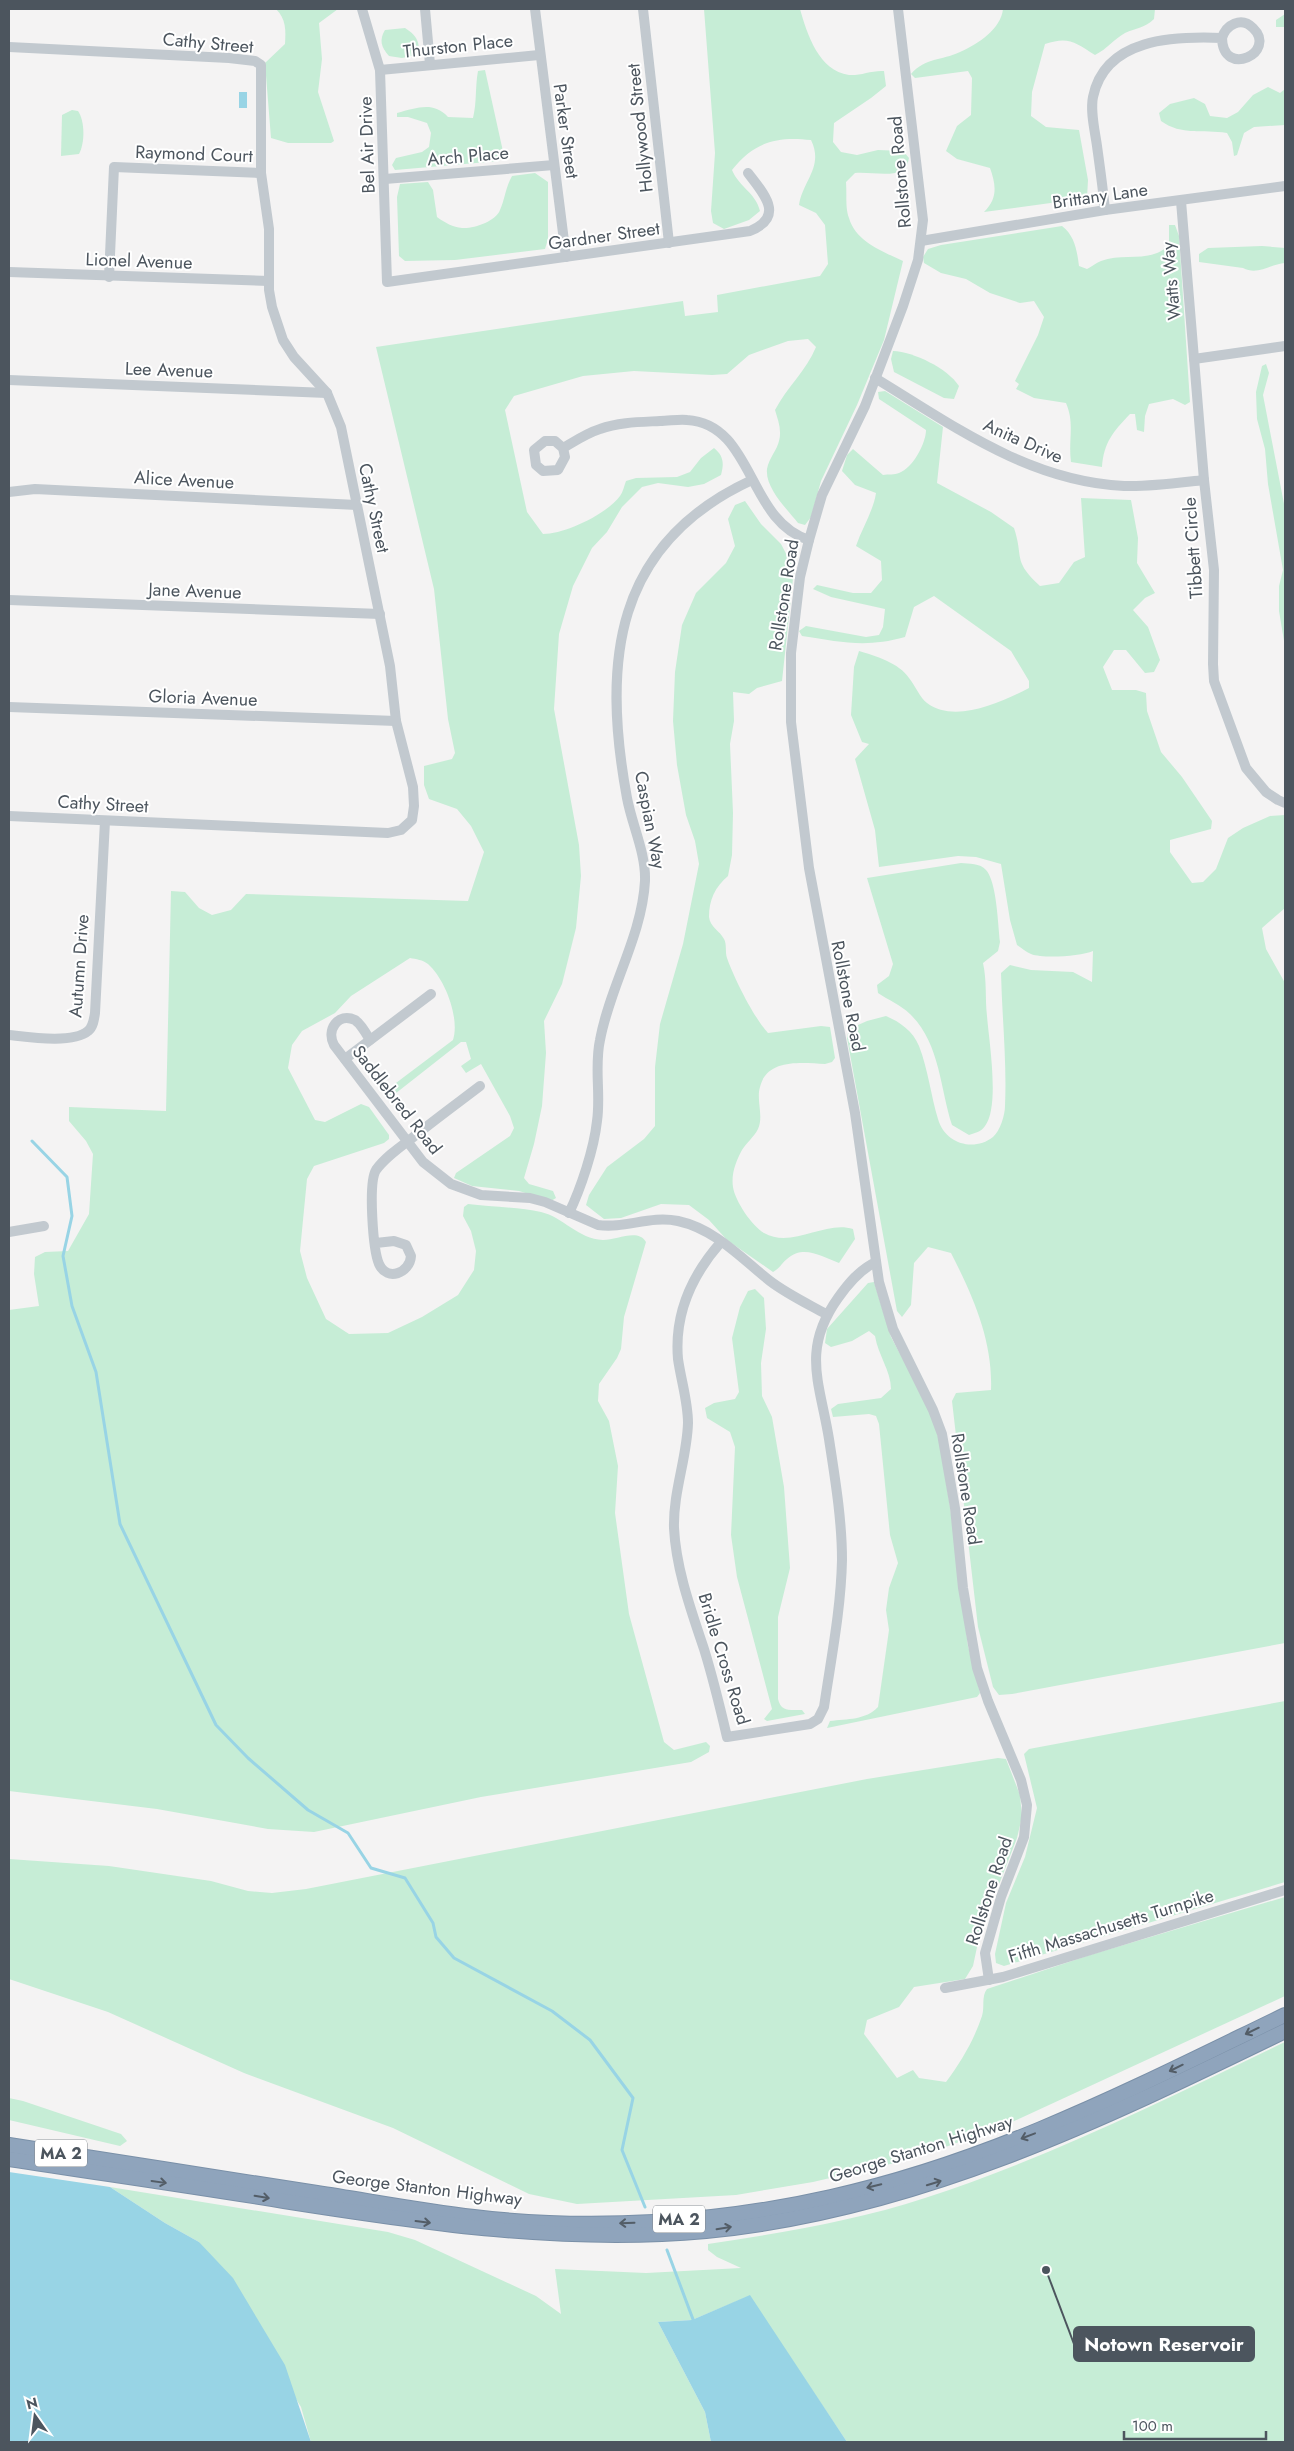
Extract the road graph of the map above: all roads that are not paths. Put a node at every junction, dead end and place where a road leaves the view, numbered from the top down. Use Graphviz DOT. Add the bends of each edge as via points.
graph roads {
  1 [pos="362,9"];
  2 [pos="425,9"];
  3 [pos="535,9"];
  4 [pos="643,9"];
  5 [pos="898,9"];
  6 [pos="1222,38"];
  7 [pos="9,48"];
  8 [pos="539,54"];
  9 [pos="430,64"];
  10 [pos="380,70"];
  11 [pos="554,165"];
  12 [pos="261,173"];
  13 [pos="748,173"];
  14 [pos="385,179"];
  15 [pos="1285,186"];
  16 [pos="1181,201"];
  17 [pos="1105,210"];
  18 [pos="921,241"];
  19 [pos="669,243"];
  20 [pos="566,257"];
  21 [pos="9,272"];
  22 [pos="109,277"];
  23 [pos="269,281"];
  24 [pos="387,282"];
  25 [pos="1285,346"];
  26 [pos="1194,359"];
  27 [pos="875,378"];
  28 [pos="9,380"];
  29 [pos="327,393"];
  30 [pos="562,448"];
  31 [pos="752,480"];
  32 [pos="1204,480"];
  33 [pos="9,492"];
  34 [pos="357,505"];
  35 [pos="809,540"];
  36 [pos="9,600"];
  37 [pos="380,614"];
  38 [pos="9,707"];
  39 [pos="396,721"];
  40 [pos="1285,803"];
  41 [pos="9,816"];
  42 [pos="105,821"];
  43 [pos="431,994"];
  44 [pos="9,1035"];
  45 [pos="370,1040"];
  46 [pos="345,1060"];
  47 [pos="480,1086"];
  48 [pos="407,1142"];
  49 [pos="569,1213"];
  50 [pos="44,1226"];
  51 [pos="9,1232"];
  52 [pos="721,1242"];
  53 [pos="376,1243"];
  54 [pos="876,1262"];
  55 [pos="826,1314"];
  56 [pos="1285,1890"];
  57 [pos="988,1980"];
  58 [pos="945,1988"];
  59 [pos="1285,2015"];
  60 [pos="1285,2031"];
  61 [pos="9,2145"];
  62 [pos="9,2159"];
  1 -- 10 [label="street, Bel Air Drive"];
  2 -- 9 [label="street"];
  3 -- 8 [label="street, Parker Street"];
  4 -- 19 [label="street, Hollywood Street"];
  5 -- 18 [label="street, Rollstone Road" via="923,220"];
  6 -- 17 [label="street" via="1179,39 1138,46 1118,55 1108,65 1093,98"];
  7 -- 12 [label="street, Cathy Street" via="258,62 262,69"];
  8 -- 9 [label="street, Thurston Place"];
  8 -- 11 [label="street, Parker Street"];
  9 -- 10 [label="street, Thurston Place"];
  10 -- 14 [label="street, Bel Air Drive"];
  11 -- 14 [label="street, Arch Place"];
  11 -- 20 [label="street, Parker Street"];
  12 -- 22 [label="street, Raymond Court" via="114,167"];
  12 -- 23 [label="street, Cathy Street" via="269,229"];
  13 -- 19 [label="street, Gardner Street" via="769,204 769,215 762,224 745,232"];
  14 -- 24 [label="street, Bel Air Drive"];
  15 -- 16 [label="street, Brittany Lane"];
  16 -- 17 [label="street, Brittany Lane"];
  16 -- 26 [label="street, Watts Way"];
  17 -- 18 [label="street, Brittany Lane"];
  18 -- 27 [label="street, Rollstone Road" via="903,306"];
  19 -- 20 [label="street, Gardner Street"];
  20 -- 24 [label="street, Gardner Street"];
  21 -- 22 [label="street, Lionel Avenue"];
  22 -- 23 [label="street, Lionel Avenue"];
  23 -- 29 [label="street, Cathy Street" via="274,316 283,340"];
  25 -- 26 [label="street"];
  26 -- 32 [label="street, Tibbett Circle"];
  27 -- 32 [label="street, Anita Drive" via="993,449 1052,474 1121,486"];
  27 -- 35 [label="street, Rollstone Road" via="822,495"];
  28 -- 29 [label="street, Lee Avenue"];
  29 -- 34 [label="street, Cathy Street" via="341,427"];
  30 -- 31 [label="street" via="612,425 687,420 709,426 730,441"];
  31 -- 35 [label="street" via="760,496 786,529"];
  31 -- 49 [label="street, Caspian Way" via="710,501 665,543 646,570 622,626 615,673 616,703 627,798 645,879 635,930 604,1020 599,1042 598,1120"];
  32 -- 40 [label="street, Tibbett Circle" via="1214,570 1214,680 1246,768 1266,792"];
  33 -- 34 [label="street, Alice Avenue" via="35,489"];
  34 -- 37 [label="street, Cathy Street"];
  35 -- 54 [label="street, Rollstone Road" via="800,577 791,653 792,749 811,882 855,1113"];
  36 -- 37 [label="street, Jane Avenue"];
  37 -- 39 [label="street, Cathy Street"];
  38 -- 39 [label="street, Gloria Avenue"];
  39 -- 42 [label="street, Cathy Street" via="414,797 412,820 401,830 378,833"];
  41 -- 42 [label="street, Cathy Street"];
  42 -- 44 [label="street, Autumn Drive" via="92,1026 82,1035 70,1038"];
  43 -- 45 [label="street"];
  45 -- 46 [label="street"];
  45 -- 46 [label="street, Saddlebred Road" via="354,1020 338,1021 331,1029 331,1040"];
  46 -- 48 [label="street, Saddlebred Road"];
  47 -- 48 [label="street"];
  48 -- 49 [label="street, Saddlebred Road" via="433,1172 466,1191 496,1197 530,1198"];
  48 -- 53 [label="street" via="385,1160 372,1180 370,1193"];
  49 -- 52 [label="street, Saddlebred Road" via="607,1226 651,1219 679,1221"];
  50 -- 51 [label="street"];
  52 -- 55 [label="street, Saddlebred Road" via="771,1282"];
  52 -- 55 [label="street, Bridle Cross Road" via="688,1290 680,1319 678,1358 688,1421 674,1529 684,1587 727,1737 810,1724 818,1719 824,1707 842,1559 832,1462 816,1377 819,1331"];
  54 -- 55 [label="street, Bridle Cross Road" via="859,1273"];
  54 -- 57 [label="street, Rollstone Road" via="893,1329 933,1410 944,1440 977,1668 1021,1780 1027,1804 1024,1837 1001,1897 985,1953"];
  56 -- 57 [label="street, Fifth Massachusetts Turnpike"];
  57 -- 58 [label="street, Fifth Massachusetts Turnpike"];
  59 -- 61 [label="highway, George Stanton Highway / MA 2, one-way" via="1042,2131 986,2152 829,2198 718,2216 603,2223 478,2217"];
  62 -- 60 [label="highway, George Stanton Highway / MA 2, one-way" via="420,2222 502,2231 584,2235 709,2230 816,2213 963,2174 1065,2135"];
}
